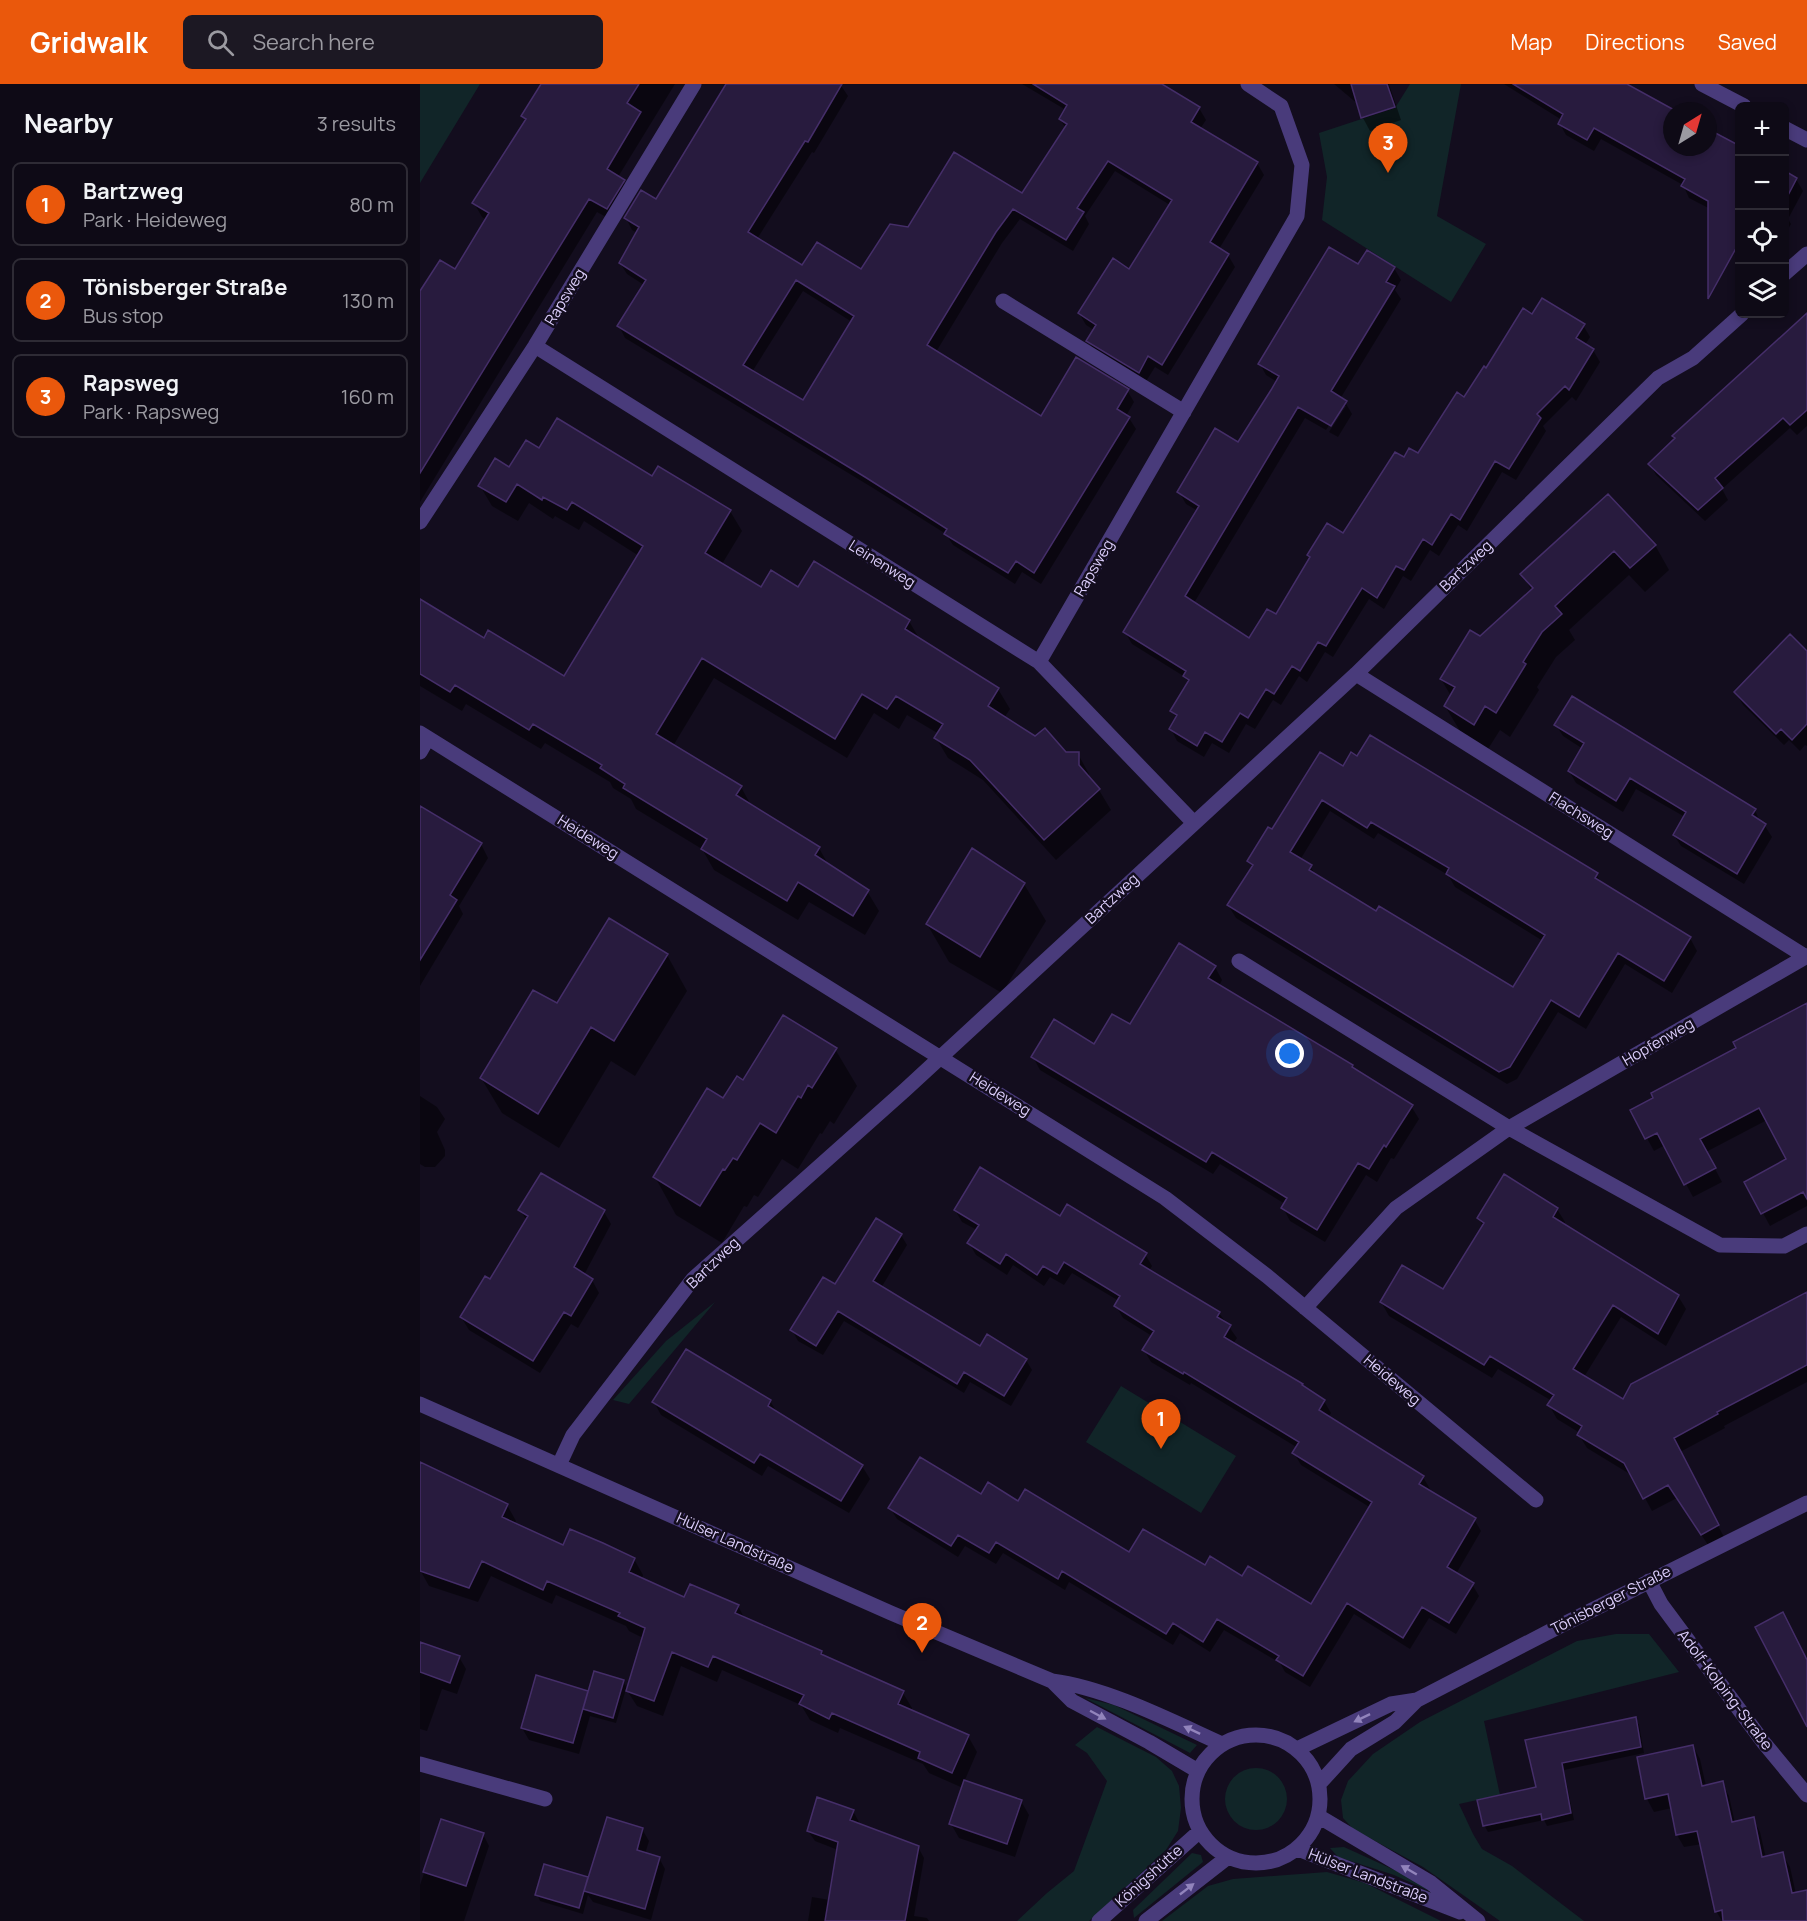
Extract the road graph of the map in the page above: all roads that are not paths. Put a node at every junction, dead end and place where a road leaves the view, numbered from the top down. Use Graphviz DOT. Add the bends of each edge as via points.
graph roads {
  1 [pos="694,84"];
  2 [pos="1248,84"];
  3 [pos="1701,84"];
  4 [pos="1736,102"];
  5 [pos="1789,130"];
  6 [pos="1807,140"];
  7 [pos="1807,254"];
  8 [pos="1789,270"];
  9 [pos="1003,301"];
  10 [pos="1738,318"];
  11 [pos="535,346"];
  12 [pos="1184,412"];
  13 [pos="420,522"];
  14 [pos="1039,663"];
  15 [pos="1356,674"];
  16 [pos="424,735"];
  17 [pos="420,752"];
  18 [pos="1194,824"];
  19 [pos="1807,956"];
  20 [pos="1239,961"];
  21 [pos="940,1057"];
  22 [pos="1509,1128"];
  23 [pos="1807,1234"];
  24 [pos="1305,1308"];
  25 [pos="420,1404"];
  26 [pos="559,1465"];
  27 [pos="1536,1500"];
  28 [pos="1807,1503"];
  29 [pos="1649,1581"];
  30 [pos="1052,1681"];
  31 [pos="1417,1700"];
  32 [pos="1222,1744"];
  33 [pos="1297,1749"];
  34 [pos="420,1764"];
  35 [pos="1198,1771"];
  36 [pos="1801,1776"];
  37 [pos="1319,1784"];
  38 [pos="1807,1795"];
  39 [pos="545,1799"];
  40 [pos="1318,1816"];
  41 [pos="1200,1831"];
  42 [pos="1298,1849"];
  43 [pos="1228,1857"];
  44 [pos="1475,1919"];
  45 [pos="1099,1921"];
  46 [pos="1146,1921"];
  1 -- 11 [label="street, Rapsweg"];
  2 -- 12 [label="street, Rapsweg" via="1281,106 1302,165 1297,216"];
  3 -- 4 [label="street"];
  5 -- 6 [label="street"];
  7 -- 8 [label="street"];
  9 -- 12 [label="street"];
  10 -- 15 [label="street, Bartzweg" via="1693,358 1658,378"];
  11 -- 13 [label="street, Rapsweg"];
  11 -- 14 [label="street, Leinenweg"];
  12 -- 14 [label="street, Rapsweg"];
  14 -- 18 [label="street, Leinenweg"];
  15 -- 18 [label="street, Bartzweg"];
  15 -- 19 [label="street, Flachsweg"];
  16 -- 17 [label="street, Heideweg"];
  16 -- 21 [label="street, Heideweg"];
  18 -- 21 [label="street, Bartzweg"];
  19 -- 22 [label="street, Hopfenweg"];
  20 -- 22 [label="street"];
  21 -- 24 [label="street, Heideweg" via="1165,1198"];
  21 -- 26 [label="street, Bartzweg" via="693,1279 573,1435"];
  22 -- 23 [label="street" via="1720,1245 1784,1246"];
  22 -- 24 [label="street, Hopfenweg" via="1396,1208"];
  24 -- 27 [label="street, Heideweg"];
  25 -- 26 [label="street, Hülser Landstraße"];
  26 -- 30 [label="street, Hülser Landstraße"];
  28 -- 29 [label="street, Tönisberger Straße"];
  29 -- 31 [label="street, Tönisberger Straße"];
  29 -- 36 [label="street, Adolf-Kolping-Straße" via="1667,1613 1764,1743"];
  32 -- 30 [label="street, Hülser Landstraße, one-way" via="1076,1684"];
  30 -- 35 [label="street, Hülser Landstraße, one-way" via="1072,1701"];
  31 -- 33 [label="street, Tönisberger Straße, one-way" via="1391,1704"];
  31 -- 37 [label="street, Tönisberger Straße" via="1395,1722 1351,1749"];
  32 -- 33 [label="street" via="1260,1735 1280,1739"];
  32 -- 35 [label="street"];
  33 -- 37 [label="street, Hülser Landstraße" via="1311,1765"];
  34 -- 39 [label="street"];
  35 -- 41 [label="street" via="1192,1790 1193,1811"];
  36 -- 38 [label="street, Adolf-Kolping-Straße"];
  37 -- 40 [label="street, Hülser Landstraße"];
  40 -- 42 [label="street, Hülser Landstraße" via="1311,1834"];
  44 -- 40 [label="street, Hülser Landstraße, one-way" via="1431,1883"];
  41 -- 43 [label="street"];
  41 -- 45 [label="street, Königshütte"];
  42 -- 43 [label="street, Hülser Landstraße" via="1276,1860 1252,1863"];
  42 -- 44 [label="street, Hülser Landstraße"];
  46 -- 43 [label="street, Königshütte, one-way"];
}
